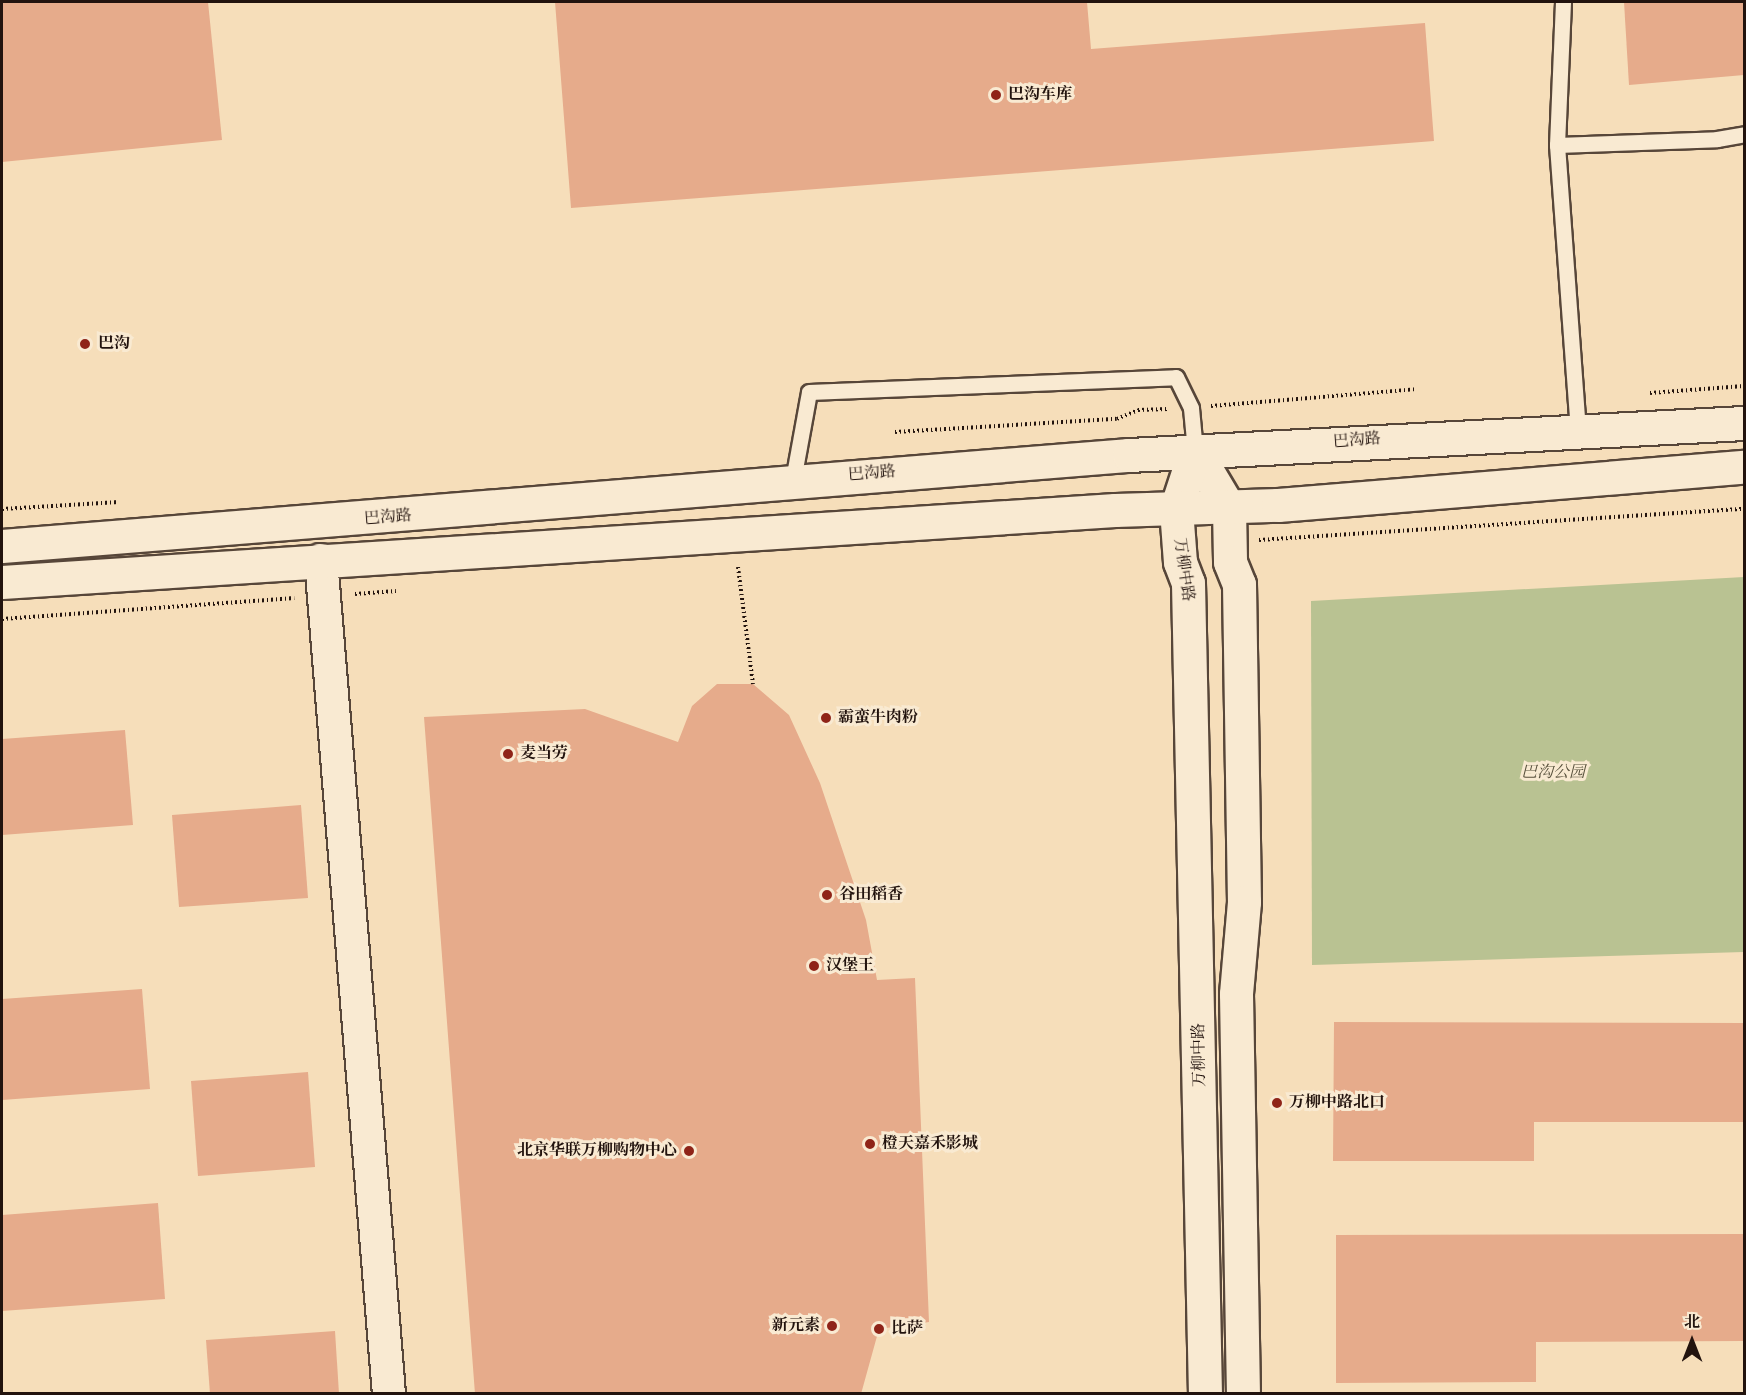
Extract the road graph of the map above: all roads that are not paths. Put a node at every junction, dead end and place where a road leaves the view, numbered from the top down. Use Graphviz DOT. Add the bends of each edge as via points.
graph roads {
  1 [pos="1563,2"];
  2 [pos="1744,134"];
  3 [pos="1557,145"];
  4 [pos="1744,423"];
  5 [pos="1578,430"];
  6 [pos="1195,451"];
  7 [pos="1744,466"];
  8 [pos="794,480"];
  9 [pos="1229,508"];
  10 [pos="1176,509"];
  11 [pos="2,546"];
  12 [pos="321,560"];
  13 [pos="2,582"];
  14 [pos="389,1394"];
  15 [pos="1206,1394"];
  16 [pos="1243,1394"];
  1 -- 3 [label="lane"];
  2 -- 3 [label="lane" via="1718,139"];
  3 -- 5 [label="lane"];
  4 -- 5 [label="main road, 巴沟路"];
  5 -- 6 [label="main road, 巴沟路"];
  6 -- 8 [label="main road, 巴沟路"];
  6 -- 8 [label="lane" via="1191,408 1176,377 809,392"];
  6 -- 9 [label="main road"];
  6 -- 10 [label="main road, 万柳中路"];
  7 -- 9 [label="main road"];
  8 -- 11 [label="main road, 巴沟路" via="413,516"];
  9 -- 10 [label="main road"];
  9 -- 16 [label="main road" via="1230,562 1239,584 1244,902 1236,994"];
  10 -- 12 [label="main road"];
  10 -- 15 [label="main road, 万柳中路" via="1180,562 1188,583"];
  12 -- 13 [label="main road"];
  12 -- 14 [label="street"];
}
